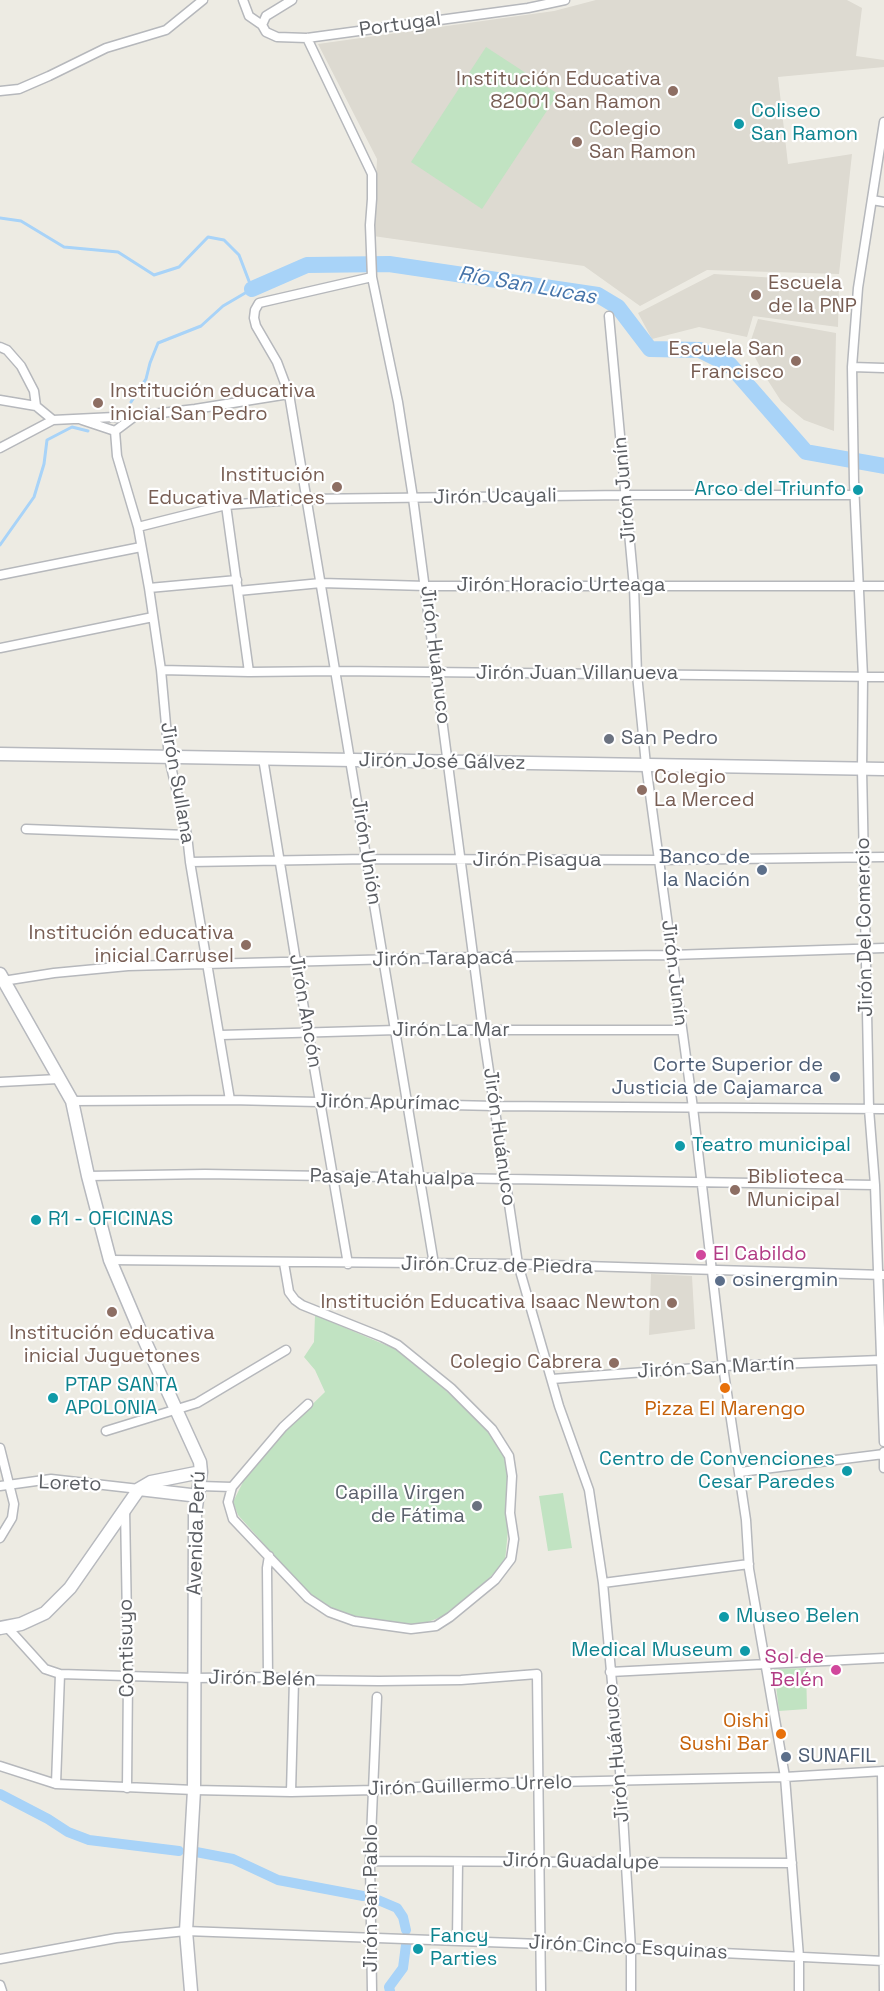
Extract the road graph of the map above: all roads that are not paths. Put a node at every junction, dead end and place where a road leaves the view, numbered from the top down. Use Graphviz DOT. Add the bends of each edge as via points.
graph roads {
  1 [pos="203,0"];
  2 [pos="243,0"];
  3 [pos="292,0"];
  4 [pos="564,0"];
  5 [pos="515,4"];
  6 [pos="262,25"];
  7 [pos="307,38"];
  8 [pos="0,91"];
  9 [pos="884,122"];
  10 [pos="872,200"];
  11 [pos="884,202"];
  12 [pos="372,275"];
  13 [pos="609,316"];
  14 [pos="0,347"];
  15 [pos="852,368"];
  16 [pos="884,368"];
  17 [pos="289,394"];
  18 [pos="0,400"];
  19 [pos="36,406"];
  20 [pos="135,416"];
  21 [pos="79,419"];
  22 [pos="53,420"];
  23 [pos="115,431"];
  24 [pos="0,448"];
  25 [pos="625,495"];
  26 [pos="855,495"];
  27 [pos="413,498"];
  28 [pos="306,499"];
  29 [pos="226,506"];
  30 [pos="138,527"];
  31 [pos="141,547"];
  32 [pos="0,575"];
  33 [pos="237,580"];
  34 [pos="321,583"];
  35 [pos="426,586"];
  36 [pos="860,586"];
  37 [pos="884,586"];
  38 [pos="633,587"];
  39 [pos="149,588"];
  40 [pos="238,591"];
  41 [pos="153,617"];
  42 [pos="0,648"];
  43 [pos="161,670"];
  44 [pos="337,671"];
  45 [pos="249,672"];
  46 [pos="437,673"];
  47 [pos="637,674"];
  48 [pos="863,676"];
  49 [pos="884,677"];
  50 [pos="0,754"];
  51 [pos="169,758"];
  52 [pos="263,758"];
  53 [pos="352,760"];
  54 [pos="449,762"];
  55 [pos="646,765"];
  56 [pos="862,769"];
  57 [pos="884,769"];
  58 [pos="26,829"];
  59 [pos="187,835"];
  60 [pos="865,857"];
  61 [pos="884,857"];
  62 [pos="366,859"];
  63 [pos="280,860"];
  64 [pos="660,860"];
  65 [pos="462,861"];
  66 [pos="190,862"];
  67 [pos="884,948"];
  68 [pos="865,949"];
  69 [pos="670,955"];
  70 [pos="474,957"];
  71 [pos="383,960"];
  72 [pos="296,962"];
  73 [pos="206,963"];
  74 [pos="2,977"];
  75 [pos="397,1030"];
  76 [pos="681,1030"];
  77 [pos="309,1031"];
  78 [pos="483,1031"];
  79 [pos="221,1035"];
  80 [pos="58,1079"];
  81 [pos="0,1082"];
  82 [pos="72,1101"];
  83 [pos="231,1101"];
  84 [pos="320,1102"];
  85 [pos="408,1104"];
  86 [pos="495,1106"];
  87 [pos="693,1107"];
  88 [pos="869,1109"];
  89 [pos="884,1109"];
  90 [pos="88,1176"];
  91 [pos="333,1177"];
  92 [pos="420,1178"];
  93 [pos="505,1180"];
  94 [pos="702,1183"];
  95 [pos="875,1185"];
  96 [pos="110,1260"];
  97 [pos="284,1263"];
  98 [pos="348,1264"];
  99 [pos="434,1264"];
  100 [pos="518,1264"];
  101 [pos="712,1271"];
  102 [pos="881,1275"];
  103 [pos="286,1350"];
  104 [pos="881,1360"];
  105 [pos="723,1366"];
  106 [pos="552,1379"];
  107 [pos="308,1404"];
  108 [pos="176,1410"];
  109 [pos="106,1431"];
  110 [pos="884,1442"];
  111 [pos="0,1448"];
  112 [pos="884,1453"];
  113 [pos="884,1468"];
  114 [pos="201,1472"];
  115 [pos="740,1472"];
  116 [pos="0,1486"];
  117 [pos="11,1486"];
  118 [pos="232,1487"];
  119 [pos="139,1489"];
  120 [pos="199,1491"];
  121 [pos="125,1508"];
  122 [pos="0,1538"];
  123 [pos="269,1556"];
  124 [pos="749,1564"];
  125 [pos="603,1583"];
  126 [pos="3,1627"];
  127 [pos="884,1658"];
  128 [pos="765,1664"];
  129 [pos="610,1672"];
  130 [pos="60,1674"];
  131 [pos="128,1677"];
  132 [pos="268,1677"];
  133 [pos="194,1678"];
  134 [pos="294,1680"];
  135 [pos="377,1697"];
  136 [pos="0,1766"];
  137 [pos="883,1771"];
  138 [pos="785,1776"];
  139 [pos="621,1782"];
  140 [pos="538,1783"];
  141 [pos="56,1784"];
  142 [pos="127,1788"];
  143 [pos="194,1790"];
  144 [pos="374,1790"];
  145 [pos="291,1792"];
  146 [pos="370,1861"];
  147 [pos="539,1861"];
  148 [pos="458,1862"];
  149 [pos="792,1863"];
  150 [pos="626,1864"];
  151 [pos="186,1931"];
  152 [pos="372,1938"];
  153 [pos="457,1940"];
  154 [pos="541,1944"];
  155 [pos="631,1949"];
  156 [pos="799,1957"];
  157 [pos="0,1959"];
  158 [pos="884,1961"];
  159 [pos="0,1985"];
  160 [pos="2,1991"];
  161 [pos="191,1991"];
  162 [pos="372,1991"];
  163 [pos="541,1991"];
  164 [pos="631,1991"];
  165 [pos="799,1991"];
  166 [pos="884,1991"];
  1 -- 8 [label="street" via="166,30 106,48 19,89"];
  2 -- 6 [label="street" via="249,16"];
  3 -- 6 [label="street" via="266,16"];
  4 -- 5 [label="street, Portugal"];
  5 -- 7 [label="street, Portugal"];
  6 -- 7 [label="street, Portugal" via="277,37"];
  7 -- 12 [label="street, Jirón Huánuco" via="372,174"];
  9 -- 10 [label="street, Jirón Del Comercio"];
  10 -- 11 [label="street"];
  10 -- 15 [label="street, Jirón Del Comercio" via="858,288"];
  12 -- 17 [label="street, Jirón Unión" via="260,303 255,310 256,326 277,362"];
  12 -- 27 [label="street, Jirón Huánuco"];
  13 -- 25 [label="street, Jirón Junín"];
  14 -- 19 [label="street" via="21,366 34,391"];
  15 -- 16 [label="street"];
  15 -- 26 [label="street, Jirón Del Comercio"];
  17 -- 20 [label="street"];
  17 -- 28 [label="street, Jirón Unión"];
  18 -- 19 [label="street"];
  19 -- 22 [label="street"];
  20 -- 21 [label="street"];
  20 -- 23 [label="street"];
  21 -- 22 [label="street"];
  21 -- 23 [label="street"];
  22 -- 24 [label="street"];
  23 -- 30 [label="street, Jirón Sullana" via="117,456"];
  25 -- 26 [label="street, Jirón Ucayali"];
  25 -- 27 [label="street, Jirón Ucayali"];
  25 -- 38 [label="street, Jirón Junín"];
  26 -- 36 [label="street, Jirón Del Comercio"];
  27 -- 28 [label="street, Jirón Ucayali"];
  27 -- 35 [label="street, Jirón Huánuco"];
  28 -- 29 [label="street, Jirón Ucayali"];
  28 -- 34 [label="street, Jirón Unión"];
  29 -- 30 [label="street, Jirón Ucayali"];
  29 -- 33 [label="street"];
  30 -- 31 [label="street, Jirón Sullana"];
  31 -- 32 [label="street"];
  31 -- 39 [label="street, Jirón Sullana"];
  33 -- 39 [label="street"];
  33 -- 40 [label="street"];
  34 -- 35 [label="street, Jirón Horacio Urteaga"];
  34 -- 40 [label="street, Jirón Horacio Urteaga"];
  34 -- 44 [label="street, Jirón Unión"];
  35 -- 38 [label="street, Jirón Horacio Urteaga"];
  35 -- 46 [label="street, Jirón Huánuco"];
  36 -- 37 [label="street, Jirón Horacio Urteaga"];
  36 -- 38 [label="street, Jirón Horacio Urteaga"];
  36 -- 48 [label="street, Jirón Del Comercio"];
  38 -- 47 [label="street, Jirón Junín"];
  39 -- 41 [label="street, Jirón Sullana"];
  40 -- 45 [label="street"];
  41 -- 42 [label="street"];
  41 -- 43 [label="street, Jirón Sullana"];
  43 -- 45 [label="street, Jirón Juan Villanueva"];
  43 -- 51 [label="street, Jirón Sullana"];
  44 -- 45 [label="street, Jirón Juan Villanueva"];
  44 -- 46 [label="street, Jirón Juan Villanueva"];
  44 -- 53 [label="street, Jirón Unión"];
  46 -- 47 [label="street, Jirón Juan Villanueva"];
  46 -- 54 [label="street, Jirón Huánuco"];
  47 -- 48 [label="street, Jirón Juan Villanueva"];
  47 -- 55 [label="street, Jirón Junín"];
  48 -- 49 [label="street, Jirón Juan Villanueva"];
  48 -- 56 [label="street, Jirón Del Comercio"];
  50 -- 51 [label="street, Jirón José Gálvez"];
  51 -- 52 [label="street, Jirón José Gálvez"];
  51 -- 59 [label="street, Jirón Sullana"];
  52 -- 53 [label="street, Jirón José Gálvez"];
  52 -- 63 [label="street, Jirón Ancón"];
  53 -- 54 [label="street, Jirón José Gálvez"];
  53 -- 62 [label="street, Jirón Unión"];
  54 -- 55 [label="street, Jirón José Gálvez"];
  54 -- 65 [label="street, Jirón Huánuco"];
  55 -- 56 [label="street, Jirón José Gálvez"];
  55 -- 64 [label="street, Jirón Junín"];
  56 -- 57 [label="street, Jirón José Gálvez"];
  56 -- 60 [label="street, Jirón Del Comercio"];
  58 -- 59 [label="street"];
  59 -- 66 [label="street, Jirón Sullana"];
  60 -- 61 [label="street, Jirón Pisagua"];
  60 -- 64 [label="street, Jirón Pisagua"];
  60 -- 68 [label="street, Jirón Del Comercio"];
  62 -- 63 [label="street, Jirón Pisagua"];
  62 -- 65 [label="street, Jirón Pisagua"];
  62 -- 71 [label="street, Jirón Unión"];
  63 -- 66 [label="street, Jirón Pisagua"];
  63 -- 72 [label="street, Jirón Ancón"];
  64 -- 65 [label="street, Jirón Pisagua"];
  64 -- 69 [label="street, Jirón Junín"];
  65 -- 70 [label="street, Jirón Huánuco"];
  66 -- 73 [label="street, Jirón Sullana"];
  67 -- 68 [label="street, Jirón Tarapacá"];
  68 -- 69 [label="street, Jirón Tarapacá"];
  68 -- 88 [label="street, Jirón Del Comercio"];
  69 -- 70 [label="street, Jirón Tarapacá"];
  69 -- 76 [label="street, Jirón Junín"];
  70 -- 71 [label="street, Jirón Tarapacá"];
  70 -- 78 [label="street, Jirón Huánuco"];
  71 -- 72 [label="street, Jirón Tarapacá"];
  71 -- 75 [label="street, Jirón Unión"];
  72 -- 73 [label="street, Jirón Tarapacá"];
  72 -- 77 [label="street, Jirón Ancón"];
  73 -- 74 [label="street, Jirón Tarapacá"];
  73 -- 79 [label="street, Jirón Sullana"];
  74 -- 80 [label="street, Avenida Perú"];
  75 -- 77 [label="street, Jirón La Mar"];
  75 -- 78 [label="street, Jirón La Mar"];
  75 -- 85 [label="street, Jirón Unión"];
  76 -- 78 [label="street, Jirón La Mar"];
  76 -- 87 [label="street, Jirón Junín"];
  77 -- 79 [label="street, Jirón La Mar"];
  77 -- 84 [label="street, Jirón Ancón"];
  78 -- 86 [label="street, Jirón Huánuco"];
  79 -- 83 [label="street, Jirón Sullana"];
  80 -- 81 [label="street"];
  80 -- 82 [label="street, Avenida Perú"];
  82 -- 83 [label="street, Jirón Apurímac"];
  82 -- 90 [label="street, Avenida Perú"];
  83 -- 84 [label="street, Jirón Apurímac"];
  84 -- 85 [label="street, Jirón Apurímac"];
  84 -- 91 [label="street, Jirón Ancón"];
  85 -- 86 [label="street, Jirón Apurímac"];
  85 -- 92 [label="street, Jirón Unión"];
  86 -- 87 [label="street, Jirón Apurímac"];
  86 -- 93 [label="street, Jirón Huánuco"];
  87 -- 88 [label="street, Jirón Apurímac"];
  87 -- 94 [label="street, Jirón Junín"];
  88 -- 89 [label="street, Jirón Apurímac"];
  88 -- 95 [label="street, Jirón Del Comercio"];
  90 -- 91 [label="street, Pasaje Atahualpa"];
  90 -- 96 [label="street, Avenida Perú"];
  91 -- 92 [label="street, Pasaje Atahualpa"];
  91 -- 98 [label="street, Jirón Ancón"];
  92 -- 93 [label="street, Pasaje Atahualpa"];
  92 -- 99 [label="street, Jirón Unión"];
  93 -- 94 [label="street, Pasaje Atahualpa"];
  93 -- 100 [label="street, Jirón Huánuco"];
  94 -- 95 [label="street, Pasaje Atahualpa"];
  94 -- 101 [label="street, Jirón Junín"];
  95 -- 102 [label="street, Jirón Del Comercio"];
  96 -- 97 [label="street, Jirón Cruz de Piedra"];
  96 -- 108 [label="street, Avenida Perú"];
  97 -- 98 [label="street, Jirón Cruz de Piedra"];
  97 -- 123 [label="street" via="289,1292 295,1300 398,1345 451,1388 492,1429 509,1456 514,1539 512,1558 495,1580 436,1626 411,1629 354,1621 329,1612 308,1598"];
  98 -- 99 [label="street, Jirón Cruz de Piedra"];
  99 -- 100 [label="street, Jirón Cruz de Piedra"];
  100 -- 101 [label="street, Jirón Cruz de Piedra"];
  100 -- 106 [label="street, Jirón Huánuco"];
  101 -- 102 [label="street, Jirón Cruz de Piedra"];
  101 -- 105 [label="street, Jirón Junín"];
  102 -- 104 [label="street, Jirón Del Comercio"];
  103 -- 108 [label="street" via="215,1393"];
  104 -- 105 [label="street, Jirón San Martín"];
  104 -- 110 [label="street, Jirón Del Comercio"];
  105 -- 106 [label="street, Jirón San Martín"];
  105 -- 115 [label="street, Jirón Junín"];
  106 -- 125 [label="street, Jirón Huánuco" via="589,1490"];
  107 -- 118 [label="street"];
  108 -- 109 [label="street"];
  108 -- 114 [label="street, Avenida Perú"];
  111 -- 117 [label="street"];
  112 -- 113 [label="street"];
  112 -- 115 [label="street"];
  114 -- 119 [label="street" via="152,1482"];
  114 -- 120 [label="street, Avenida Perú"];
  115 -- 124 [label="street, Jirón Junín"];
  116 -- 117 [label="street, Loreto"];
  117 -- 119 [label="street, Loreto" via="51,1479"];
  117 -- 122 [label="street" via="12,1518"];
  118 -- 120 [label="street"];
  118 -- 123 [label="street" via="228,1502 233,1519"];
  119 -- 120 [label="street"];
  119 -- 121 [label="street"];
  120 -- 133 [label="street, Avenida Perú" via="195,1514"];
  121 -- 126 [label="street" via="70,1588 45,1613 34,1620"];
  121 -- 131 [label="street, Contisuyo"];
  123 -- 132 [label="street"];
  124 -- 125 [label="street"];
  124 -- 128 [label="street, Jirón Junín"];
  125 -- 129 [label="street, Jirón Huánuco"];
  126 -- 130 [label="street, Jirón Belén" via="45,1669"];
  127 -- 128 [label="street"];
  128 -- 129 [label="street"];
  128 -- 138 [label="street, Jirón Junín"];
  129 -- 139 [label="street, Jirón Huánuco"];
  130 -- 131 [label="street, Jirón Belén"];
  130 -- 141 [label="street"];
  131 -- 133 [label="street, Jirón Belén"];
  131 -- 142 [label="street, Contisuyo"];
  132 -- 133 [label="street, Jirón Belén"];
  132 -- 134 [label="street, Jirón Belén"];
  133 -- 143 [label="street, Avenida Perú"];
  134 -- 140 [label="street, Jirón Belén" via="461,1680 537,1674"];
  134 -- 145 [label="street"];
  135 -- 144 [label="street, Jirón San Pablo"];
  136 -- 141 [label="street, Jirón Guillermo Urrelo"];
  137 -- 138 [label="street, Jirón Guillermo Urrelo"];
  137 -- 158 [label="street"];
  138 -- 139 [label="street, Jirón Guillermo Urrelo"];
  138 -- 149 [label="street, Jirón Junín"];
  139 -- 140 [label="street, Jirón Guillermo Urrelo"];
  139 -- 150 [label="street, Jirón Huánuco"];
  140 -- 144 [label="street, Jirón Guillermo Urrelo"];
  140 -- 147 [label="street"];
  141 -- 142 [label="street, Jirón Guillermo Urrelo"];
  142 -- 143 [label="street, Jirón Guillermo Urrelo"];
  143 -- 145 [label="street, Jirón Guillermo Urrelo"];
  143 -- 151 [label="street, Avenida Perú"];
  144 -- 145 [label="street, Jirón Guillermo Urrelo"];
  144 -- 146 [label="street, Jirón San Pablo"];
  146 -- 148 [label="street, Jirón Guadalupe"];
  146 -- 152 [label="street, Jirón San Pablo"];
  147 -- 148 [label="street, Jirón Guadalupe"];
  147 -- 150 [label="street, Jirón Guadalupe"];
  147 -- 154 [label="street"];
  148 -- 153 [label="street"];
  149 -- 150 [label="street, Jirón Guadalupe"];
  149 -- 156 [label="street, Jirón Junín"];
  150 -- 155 [label="street, Jirón Huánuco"];
  151 -- 152 [label="street, Jirón Cinco Esquinas"];
  151 -- 157 [label="street, Jirón Cinco Esquinas" via="116,1938"];
  151 -- 161 [label="street, Avenida Perú"];
  152 -- 153 [label="street, Jirón Cinco Esquinas"];
  152 -- 162 [label="street, Jirón San Pablo"];
  153 -- 154 [label="street, Jirón Cinco Esquinas"];
  154 -- 155 [label="street, Jirón Cinco Esquinas"];
  154 -- 163 [label="street"];
  155 -- 156 [label="street, Jirón Cinco Esquinas"];
  155 -- 164 [label="street, Jirón Huánuco"];
  156 -- 158 [label="street, Jirón Cinco Esquinas"];
  156 -- 165 [label="street, Jirón Junín"];
  158 -- 166 [label="street"];
  159 -- 160 [label="street"];
}
